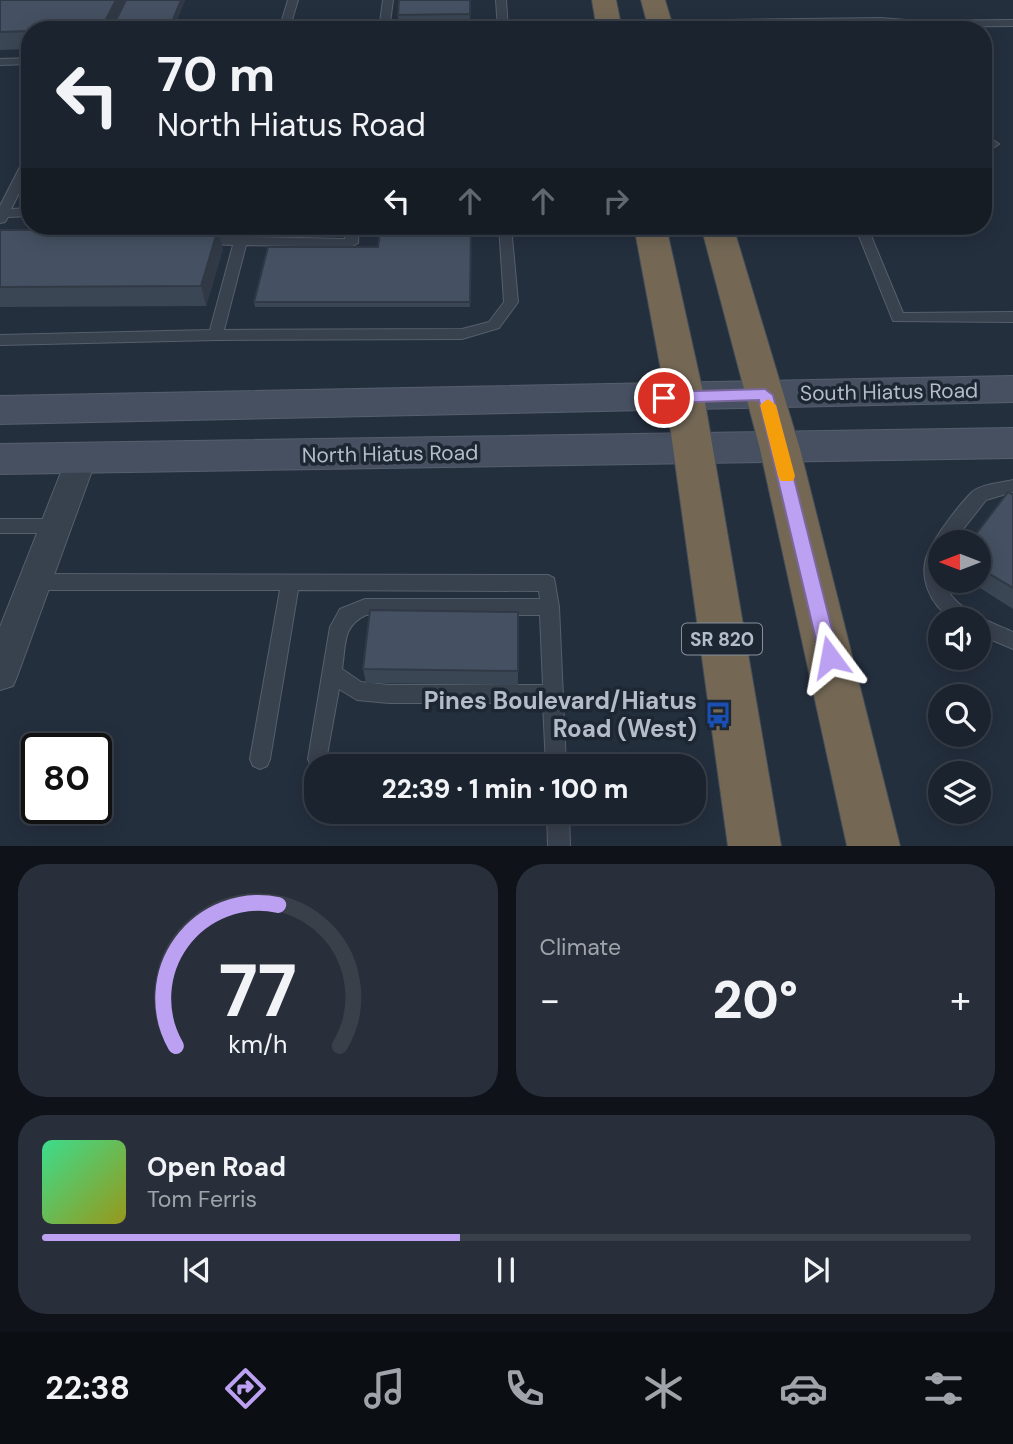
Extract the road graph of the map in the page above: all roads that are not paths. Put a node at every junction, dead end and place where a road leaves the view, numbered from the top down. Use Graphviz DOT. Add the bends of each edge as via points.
graph roads {
  1 [pos="293,0"];
  2 [pos="388,0"];
  3 [pos="501,0"];
  4 [pos="604,0"];
  5 [pos="653,0"];
  6 [pos="287,21"];
  7 [pos="385,21"];
  8 [pos="502,21"];
  9 [pos="608,21"];
  10 [pos="659,21"];
  11 [pos="992,23"];
  12 [pos="1013,23"];
  13 [pos="21,61"];
  14 [pos="0,62"];
  15 [pos="21,176"];
  16 [pos="21,213"];
  17 [pos="1,215"];
  18 [pos="226,235"];
  19 [pos="241,235"];
  20 [pos="247,235"];
  21 [pos="352,235"];
  22 [pos="506,235"];
  23 [pos="652,235"];
  24 [pos="721,235"];
  25 [pos="865,235"];
  26 [pos="187,240"];
  27 [pos="1013,317"];
  28 [pos="216,335"];
  29 [pos="0,340"];
  30 [pos="1013,389"];
  31 [pos="765,395"];
  32 [pos="685,397"];
  33 [pos="0,410"];
  34 [pos="1013,443"];
  35 [pos="780,449"];
  36 [pos="693,450"];
  37 [pos="82,457"];
  38 [pos="0,459"];
  39 [pos="1013,486"];
  40 [pos="0,526"];
  41 [pos="55,526"];
  42 [pos="952,530"];
  43 [pos="34,582"];
  44 [pos="290,582"];
  45 [pos="940,593"];
  46 [pos="550,607"];
  47 [pos="951,607"];
  48 [pos="991,631"];
  49 [pos="1013,641"];
  50 [pos="332,673"];
  51 [pos="0,674"];
  52 [pos="553,694"];
  53 [pos="319,754"];
  54 [pos="556,754"];
  55 [pos="260,759"];
  56 [pos="558,824"];
  57 [pos="559,845"];
  58 [pos="755,845"];
  59 [pos="874,845"];
  1 -- 6 [label="lane"];
  2 -- 7 [label="lane"];
  3 -- 8 [label="lane"];
  4 -- 9 [label="highway"];
  5 -- 10 [label="highway"];
  11 -- 12 [label="lane"];
  13 -- 14 [label="lane"];
  15 -- 17 [label="lane"];
  16 -- 17 [label="lane"];
  18 -- 26 [label="lane"];
  19 -- 28 [label="lane"];
  20 -- 21 [label="lane" via="269,243 351,243"];
  22 -- 28 [label="lane" via="511,302 494,325 462,334"];
  23 -- 32 [label="highway, SR 820"];
  24 -- 31 [label="highway"];
  25 -- 27 [label="lane" via="898,318"];
  28 -- 29 [label="lane"];
  30 -- 31 [label="main road, South Hiatus Road"];
  31 -- 32 [label="main road"];
  31 -- 35 [label="highway"];
  32 -- 33 [label="main road"];
  32 -- 36 [label="highway, SR 820"];
  34 -- 35 [label="main road"];
  35 -- 36 [label="main road, North Hiatus Road"];
  35 -- 59 [label="highway"];
  36 -- 37 [label="main road, North Hiatus Road"];
  36 -- 58 [label="highway, SR 820"];
  37 -- 38 [label="main road, North Hiatus Road"];
  37 -- 41 [label="street"];
  39 -- 42 [label="lane" via="980,495"];
  40 -- 41 [label="lane"];
  41 -- 43 [label="street"];
  43 -- 44 [label="lane"];
  43 -- 51 [label="street"];
  44 -- 46 [label="lane" via="548,583"];
  44 -- 55 [label="lane"];
  45 -- 47 [label="lane"];
  46 -- 50 [label="lane" via="365,607 347,615 339,627"];
  46 -- 52 [label="lane"];
  48 -- 49 [label="lane"];
  50 -- 52 [label="lane" via="357,691"];
  50 -- 53 [label="lane"];
  52 -- 54 [label="lane"];
  56 -- 57 [label="lane"];
}
